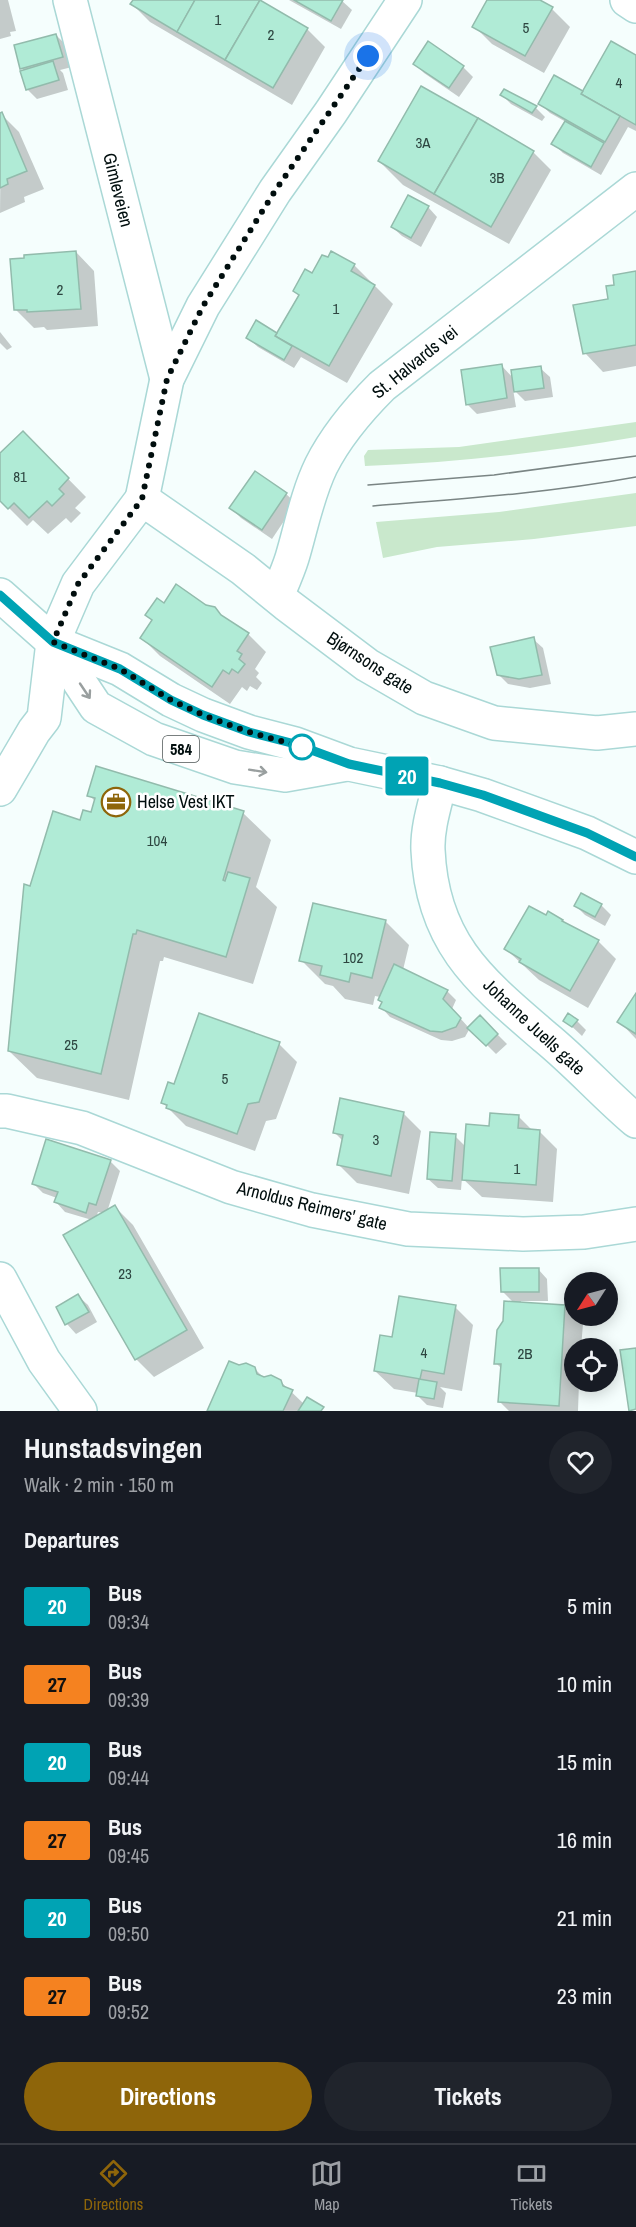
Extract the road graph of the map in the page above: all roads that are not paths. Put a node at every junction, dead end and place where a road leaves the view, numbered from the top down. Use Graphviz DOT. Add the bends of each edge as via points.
graph roads {
  1 [pos="70,0"];
  2 [pos="405,0"];
  3 [pos="627,0"];
  4 [pos="636,6"];
  5 [pos="636,189"];
  6 [pos="167,379"];
  7 [pos="142,499"];
  8 [pos="0,595"];
  9 [pos="276,597"];
  10 [pos="53,642"];
  11 [pos="636,729"];
  12 [pos="349,764"];
  13 [pos="440,783"];
  14 [pos="0,789"];
  15 [pos="636,857"];
  16 [pos="0,1112"];
  17 [pos="636,1121"];
  18 [pos="636,1224"];
  19 [pos="0,1278"];
  20 [pos="80,1411"];
  1 -- 6 [label="street, Gimleveien"];
  2 -- 6 [label="street" via="275,191 203,306"];
  3 -- 4 [label="street"];
  5 -- 9 [label="street, St. Halvards vei" via="364,404 321,466"];
  6 -- 7 [label="street"];
  7 -- 9 [label="street, Bjørnsons gate" via="202,539"];
  7 -- 10 [label="street" via="78,584"];
  8 -- 10 [label="street, 584"];
  9 -- 11 [label="street, Bjørnsons gate" via="367,665 424,698 494,723 597,733"];
  10 -- 12 [label="street, 584" via="120,669 203,715"];
  10 -- 12 [label="street, 584, one-way" via="96,707 154,739 235,767 285,775"];
  10 -- 14 [label="street" via="44,718"];
  12 -- 13 [label="street, 584"];
  13 -- 15 [label="street, 584" via="587,833"];
  13 -- 17 [label="street, Johanne Juells gate" via="428,849 433,892 450,938 484,983"];
  16 -- 18 [label="street, Arnoldus Reimers' gate" via="82,1128 241,1190 312,1210 408,1229 523,1234 584,1232"];
  19 -- 20 [label="street" via="45,1361"];
}
